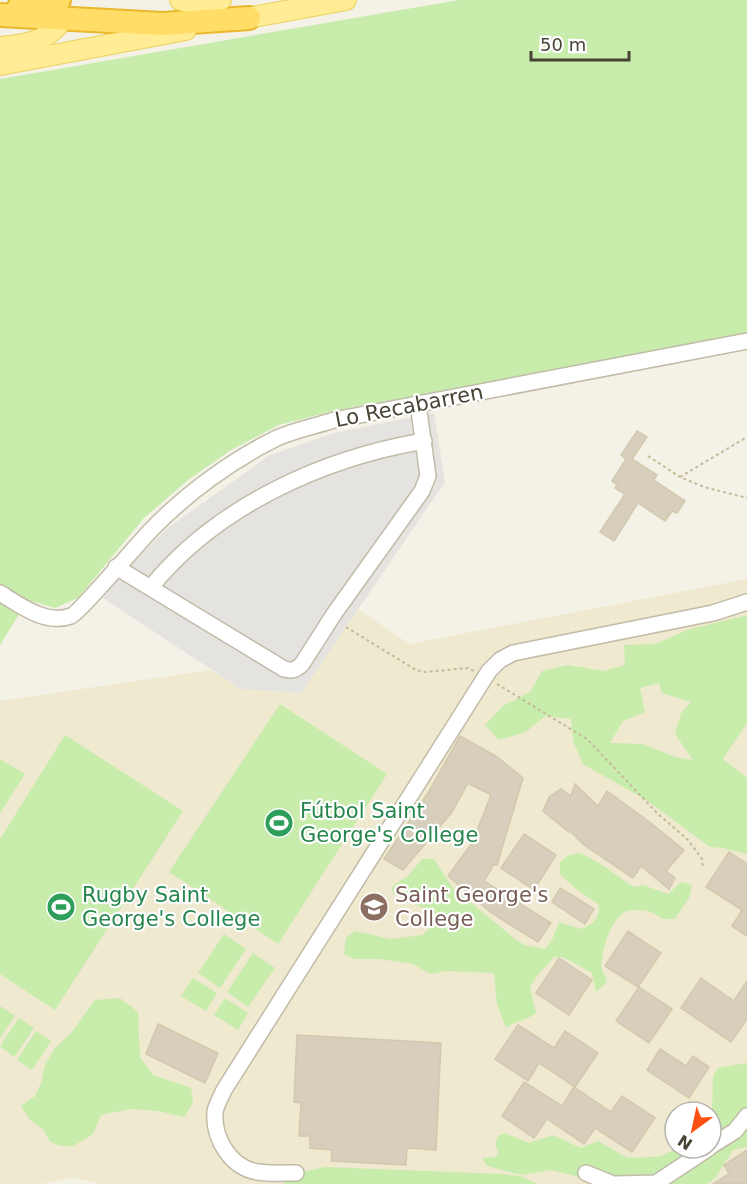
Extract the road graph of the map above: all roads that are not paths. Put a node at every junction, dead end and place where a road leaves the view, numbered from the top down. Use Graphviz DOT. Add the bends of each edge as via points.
graph roads {
  1 [pos="59,0"];
  2 [pos="180,0"];
  3 [pos="220,0"];
  4 [pos="346,0"];
  5 [pos="0,10"];
  6 [pos="0,15"];
  7 [pos="249,18"];
  8 [pos="58,26"];
  9 [pos="0,47"];
  10 [pos="0,65"];
  11 [pos="747,341"];
  12 [pos="418,404"];
  13 [pos="424,441"];
  14 [pos="116,567"];
  15 [pos="151,587"];
  16 [pos="0,593"];
  17 [pos="747,602"];
  18 [pos="747,1116"];
  19 [pos="723,1139"];
  20 [pos="690,1160"];
  21 [pos="296,1173"];
  22 [pos="586,1173"];
  23 [pos="615,1184"];
  1 -- 5 [label="highway"];
  2 -- 3 [label="main road" via="193,4"];
  4 -- 7 [label="main road"];
  6 -- 7 [label="highway" via="163,24"];
  7 -- 10 [label="main road"];
  8 -- 9 [label="main road" via="41,40"];
  11 -- 12 [label="lane, Lo Recabarren"];
  12 -- 13 [label="lane"];
  12 -- 14 [label="lane, Lo Recabarren" via="334,420 279,437 196,490 153,527"];
  13 -- 15 [label="lane" via="350,458 243,507 205,533"];
  13 -- 15 [label="lane" via="428,476 422,491 297,668 284,669"];
  14 -- 15 [label="lane"];
  14 -- 16 [label="lane, Lo Recabarren" via="73,616 53,619"];
  17 -- 21 [label="lane" via="713,613 513,653 500,660 485,677 215,1109 219,1138 239,1166 257,1172"];
  18 -- 19 [label="lane"];
  20 -- 23 [label="lane" via="656,1183"];
  22 -- 23 [label="lane"];
}
